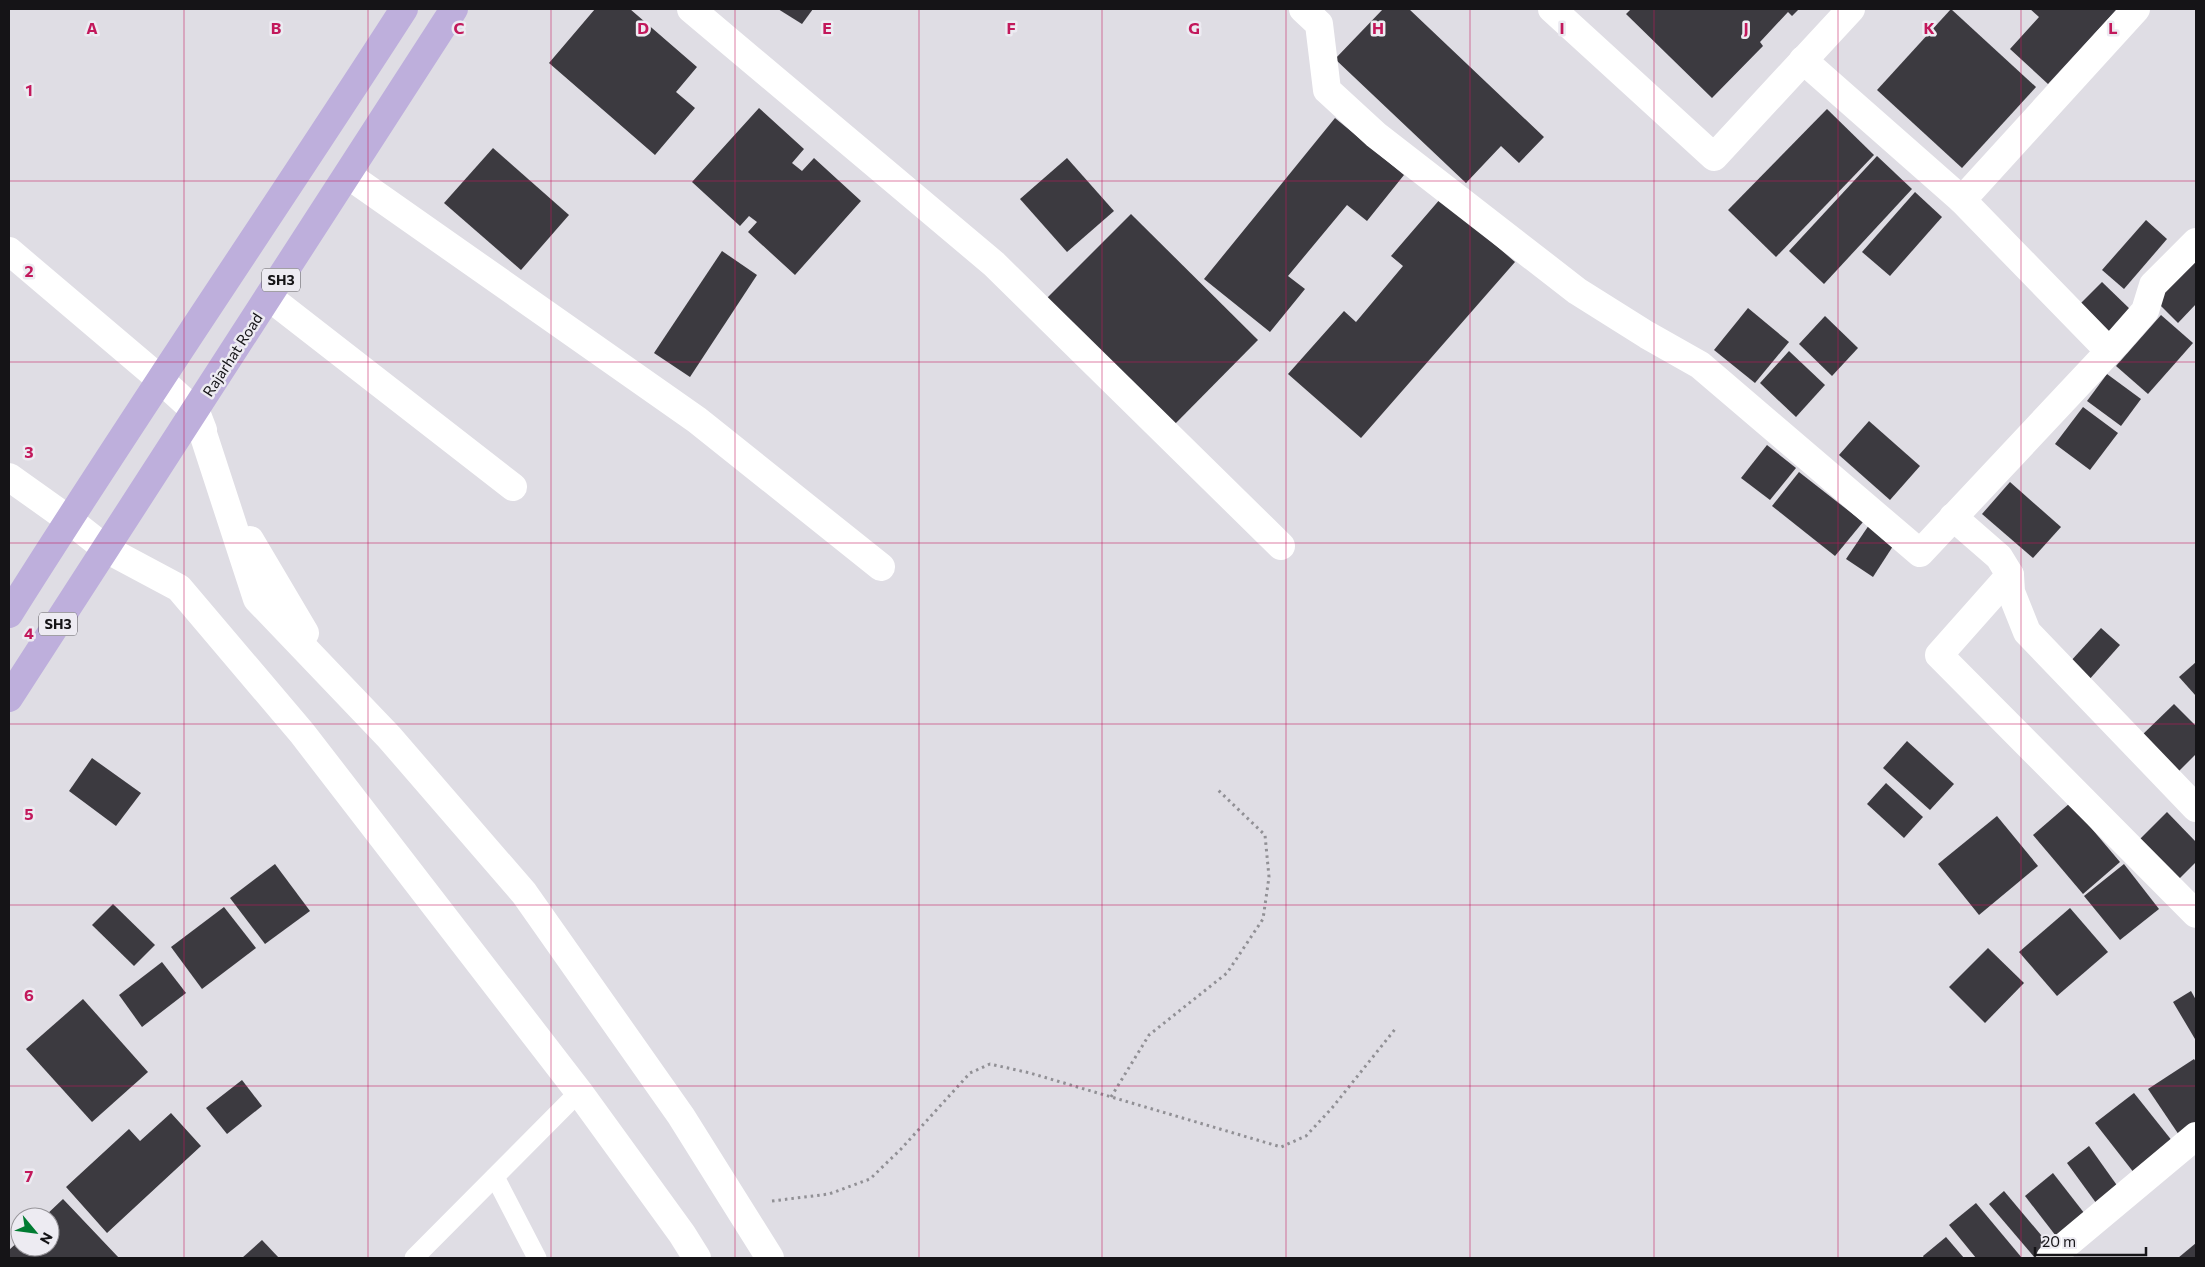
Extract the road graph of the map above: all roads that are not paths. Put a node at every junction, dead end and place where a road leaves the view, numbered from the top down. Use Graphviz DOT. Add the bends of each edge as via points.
graph roads {
  1 [pos="404,9"];
  2 [pos="454,9"];
  3 [pos="691,9"];
  4 [pos="1303,9"];
  5 [pos="1552,9"];
  6 [pos="1851,9"];
  7 [pos="2136,9"];
  8 [pos="1803,60"];
  9 [pos="348,175"];
  10 [pos="1962,200"];
  11 [pos="2196,242"];
  12 [pos="9,251"];
  13 [pos="270,298"];
  14 [pos="2109,351"];
  15 [pos="161,380"];
  16 [pos="196,412"];
  17 [pos="9,477"];
  18 [pos="513,488"];
  19 [pos="1953,517"];
  20 [pos="68,519"];
  21 [pos="1281,546"];
  22 [pos="106,549"];
  23 [pos="881,567"];
  24 [pos="2010,575"];
  25 [pos="9,614"];
  26 [pos="9,698"];
  27 [pos="2196,808"];
  28 [pos="2196,914"];
  29 [pos="579,1092"];
  30 [pos="2196,1136"];
  31 [pos="495,1176"];
  32 [pos="414,1258"];
  33 [pos="538,1258"];
  34 [pos="697,1258"];
  35 [pos="770,1258"];
  36 [pos="2050,1258"];
  1 -- 15 [label="main road, SH3"];
  2 -- 9 [label="main road, Rajarhat Road / SH3"];
  3 -- 21 [label="street" via="994,264"];
  4 -- 19 [label="street" via="1319,24 1326,90 1376,135 1577,291 1700,364 1920,553"];
  5 -- 8 [label="street" via="1714,157"];
  6 -- 8 [label="street"];
  7 -- 10 [label="street"];
  8 -- 10 [label="street"];
  9 -- 13 [label="main road, Rajarhat Road / SH3"];
  9 -- 23 [label="street" via="697,420"];
  10 -- 14 [label="street"];
  11 -- 14 [label="street" via="2153,285 2145,311"];
  12 -- 15 [label="street"];
  13 -- 16 [label="main road, Rajarhat Road / SH3"];
  13 -- 18 [label="street"];
  14 -- 19 [label="street"];
  15 -- 16 [label="street"];
  15 -- 20 [label="main road, SH3"];
  16 -- 22 [label="main road, Rajarhat Road / SH3"];
  16 -- 35 [label="street" via="256,599 414,765 524,893 681,1116"];
  17 -- 20 [label="street"];
  19 -- 24 [label="street" via="1999,557"];
  20 -- 22 [label="street"];
  20 -- 25 [label="main road, SH3"];
  22 -- 26 [label="main road, Rajarhat Road / SH3"];
  22 -- 29 [label="street" via="179,588 302,733"];
  24 -- 27 [label="street" via="2011,592 2027,632"];
  24 -- 28 [label="street" via="1939,655"];
  29 -- 31 [label="lane"];
  29 -- 34 [label="street"];
  30 -- 36 [label="street"];
  31 -- 32 [label="lane"];
  31 -- 33 [label="lane"];
}
